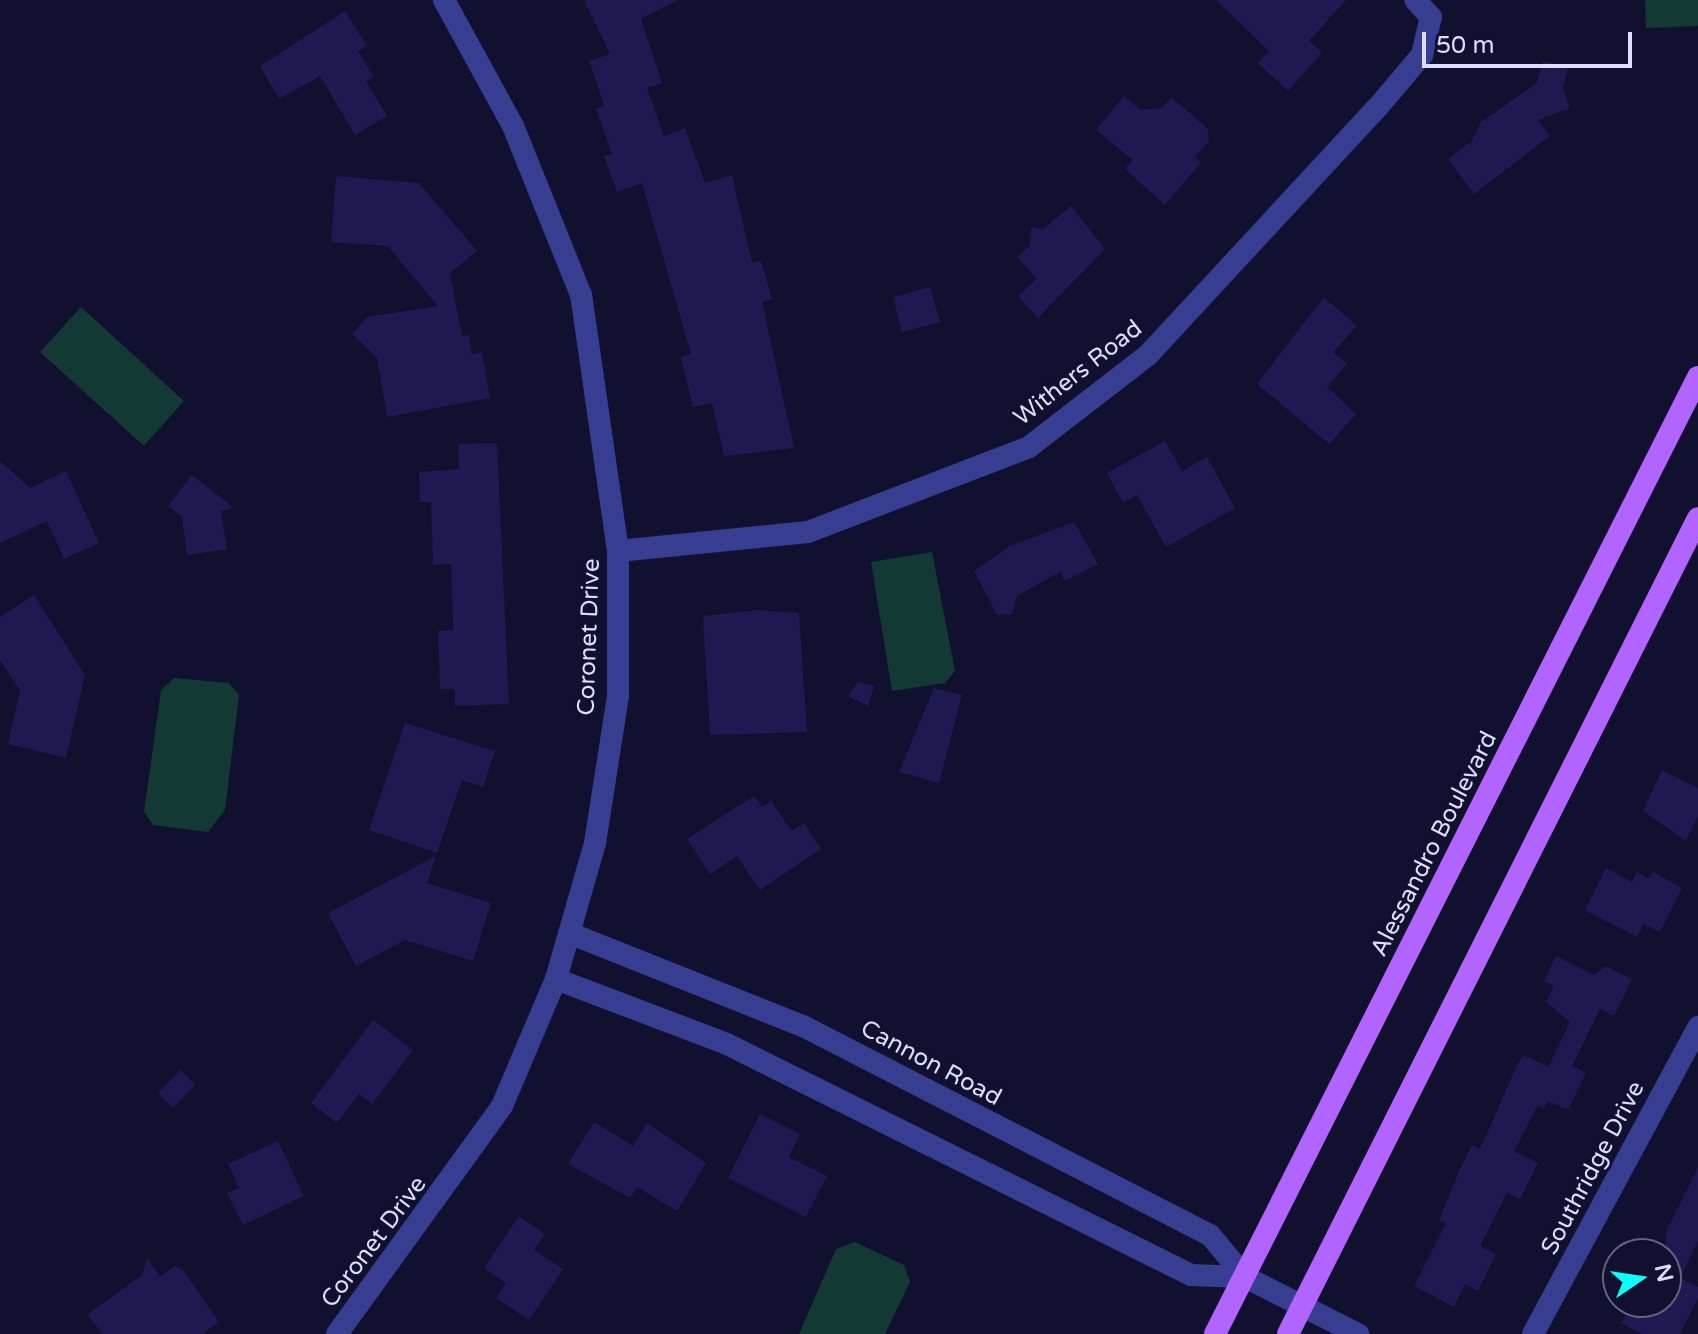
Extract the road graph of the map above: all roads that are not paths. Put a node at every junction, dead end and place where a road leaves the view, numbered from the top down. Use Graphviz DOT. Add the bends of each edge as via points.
graph roads {
  1 [pos="444,0"];
  2 [pos="1415,0"];
  3 [pos="1698,377"];
  4 [pos="1698,518"];
  5 [pos="618,551"];
  6 [pos="569,933"];
  7 [pos="556,979"];
  8 [pos="1698,1027"];
  9 [pos="1245,1277"];
  10 [pos="1304,1305"];
  11 [pos="337,1334"];
  12 [pos="1215,1334"];
  13 [pos="1288,1334"];
  14 [pos="1358,1334"];
  15 [pos="1533,1334"];
  1 -- 5 [label="street, Coronet Drive" via="513,126 581,295"];
  2 -- 5 [label="street, Withers Road" via="1431,17 1422,55 1158,344 1029,447 808,532"];
  3 -- 9 [label="main road, Alessandro Boulevard"];
  4 -- 10 [label="main road"];
  5 -- 6 [label="street, Coronet Drive" via="618,696 595,843"];
  6 -- 7 [label="street, Coronet Drive"];
  6 -- 9 [label="street, Cannon Road" via="803,1026 1210,1235"];
  7 -- 9 [label="street, Cannon Road" via="727,1044 1191,1275"];
  7 -- 11 [label="street, Coronet Drive" via="502,1106"];
  8 -- 15 [label="street, Southridge Drive"];
  9 -- 10 [label="street, Cannon Road"];
  9 -- 12 [label="main road, Alessandro Boulevard"];
  10 -- 13 [label="main road"];
  10 -- 14 [label="street, Cannon Road"];
}
